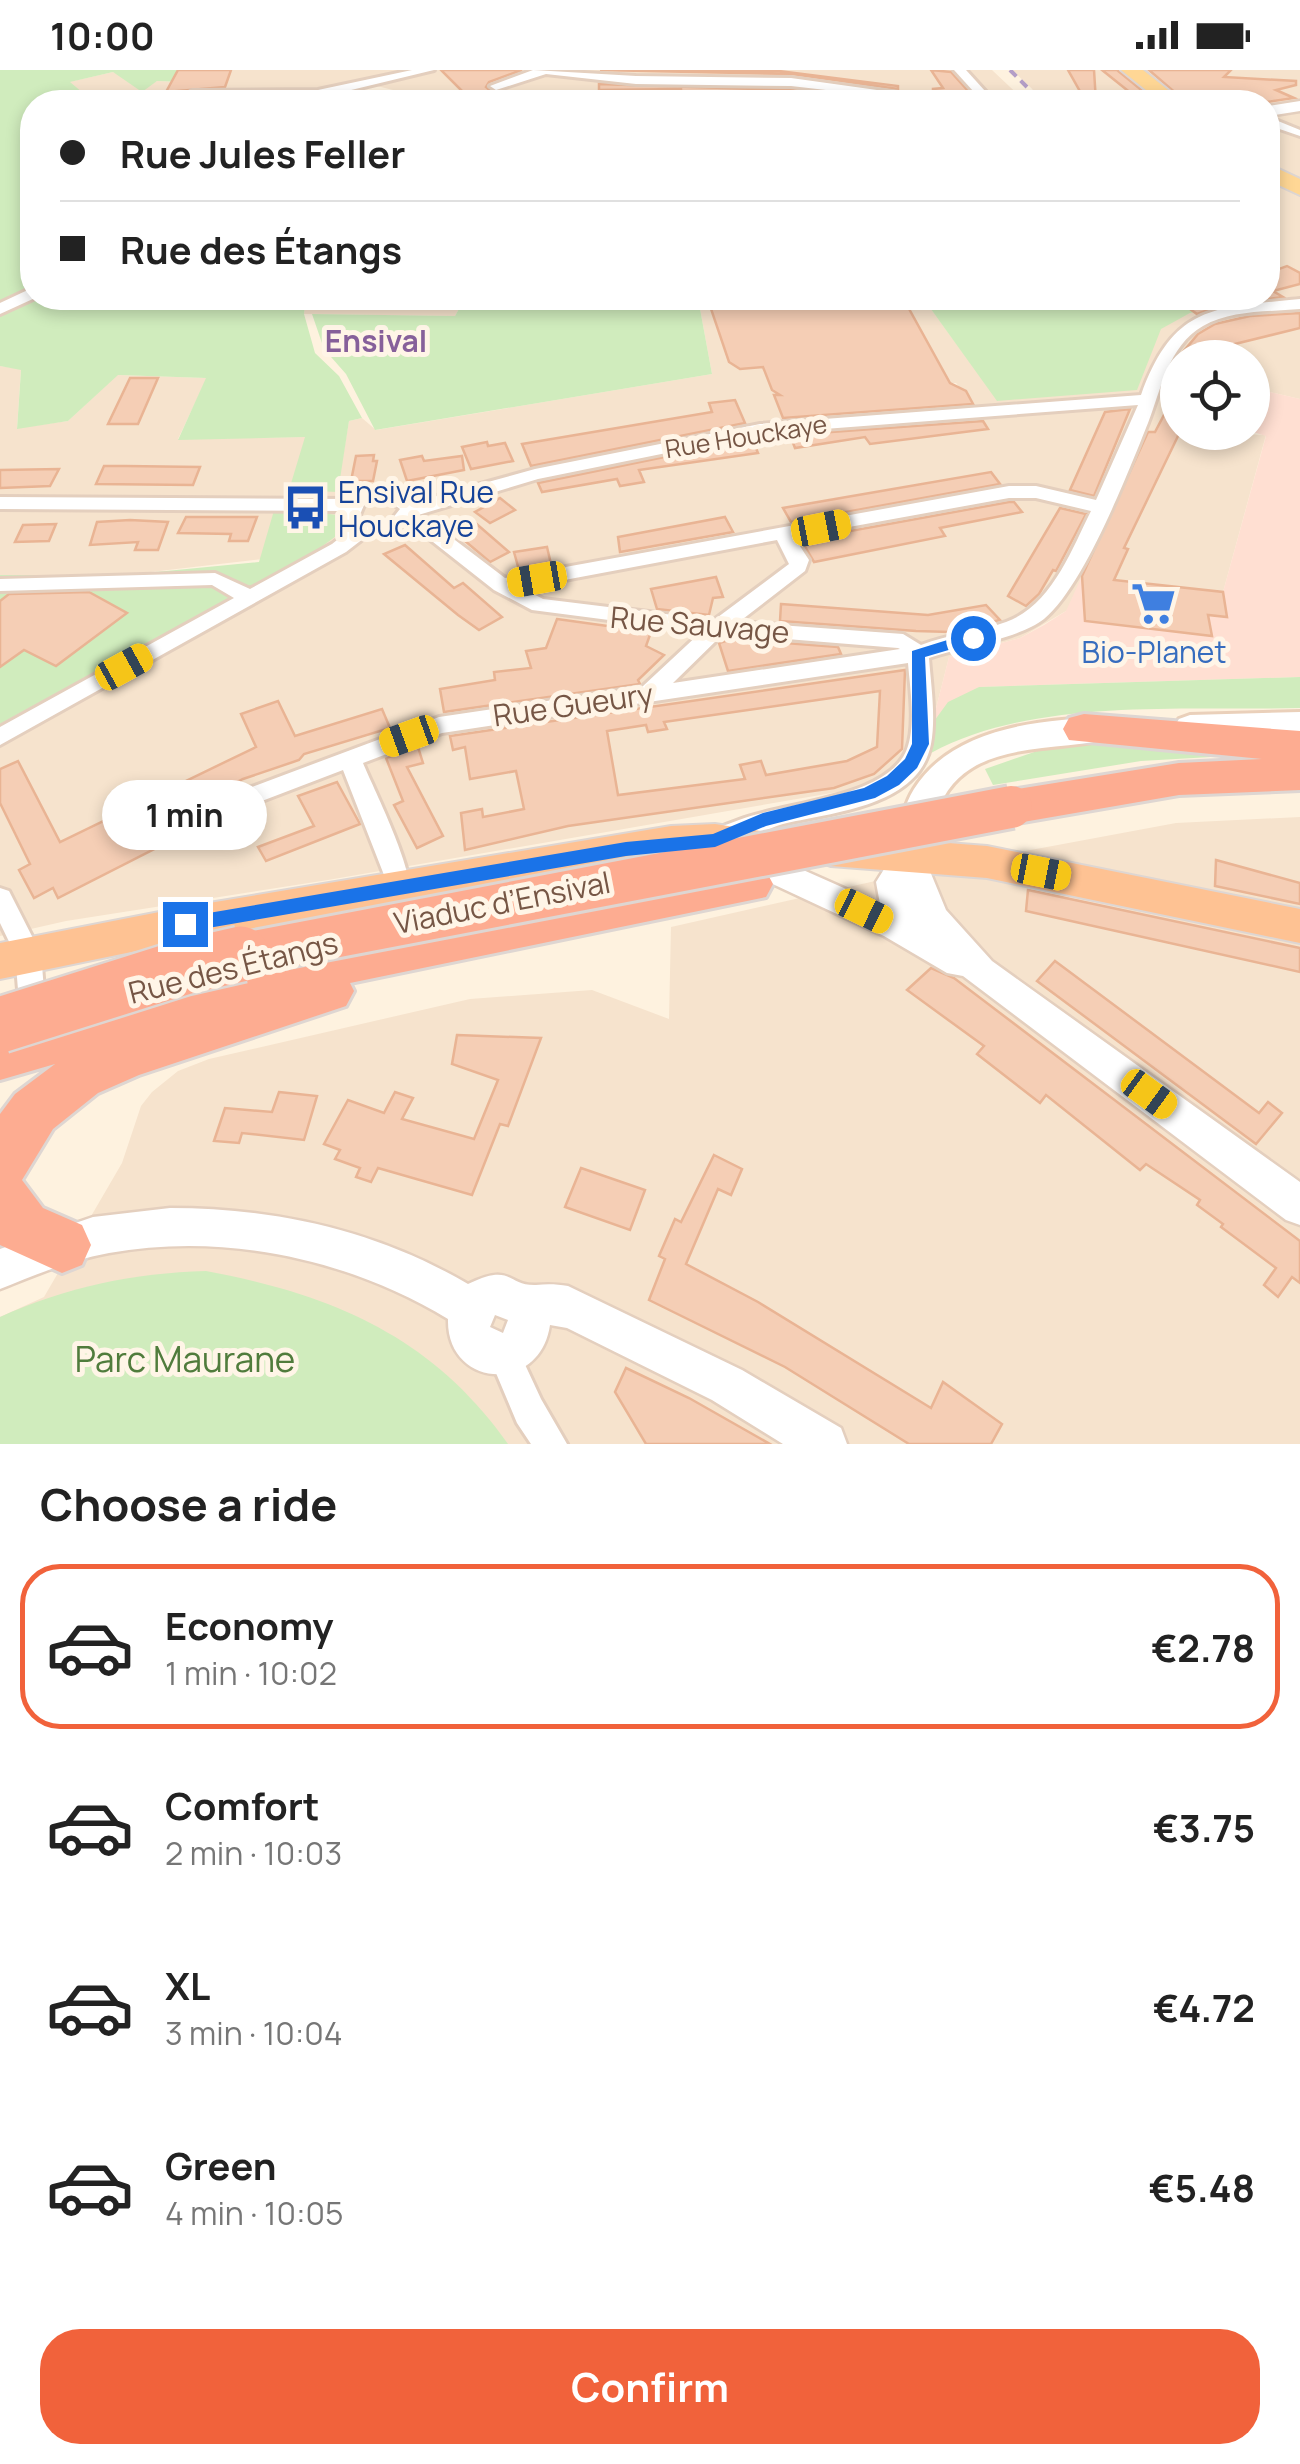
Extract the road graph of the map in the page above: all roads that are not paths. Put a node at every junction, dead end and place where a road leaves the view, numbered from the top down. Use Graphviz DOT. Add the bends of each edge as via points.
graph roads {
  1 [pos="428,70"];
  2 [pos="544,70"];
  3 [pos="960,70"];
  4 [pos="1131,70"];
  5 [pos="496,86"];
  6 [pos="336,90"];
  7 [pos="836,90"];
  8 [pos="978,90"];
  9 [pos="1157,90"];
  10 [pos="1280,126"];
  11 [pos="1296,132"];
  12 [pos="1253,310"];
  13 [pos="1152,393"];
  14 [pos="0,504"];
  15 [pos="352,505"];
  16 [pos="1100,507"];
  17 [pos="406,514"];
  18 [pos="362,529"];
  19 [pos="783,535"];
  20 [pos="0,585"];
  21 [pos="502,585"];
  22 [pos="249,597"];
  23 [pos="718,627"];
  24 [pos="910,648"];
  25 [pos="648,694"];
  26 [pos="1300,724"];
  27 [pos="1084,729"];
  28 [pos="0,737"];
  29 [pos="1300,747"];
  30 [pos="349,757"];
  31 [pos="1300,774"];
  32 [pos="241,800"];
  33 [pos="1300,801"];
  34 [pos="1020,819"];
  35 [pos="715,840"];
  36 [pos="910,856"];
  37 [pos="978,861"];
  38 [pos="756,862"];
  39 [pos="0,898"];
  40 [pos="663,902"];
  41 [pos="401,908"];
  42 [pos="919,922"];
  43 [pos="1300,926"];
  44 [pos="14,958"];
  45 [pos="8,1034"];
  46 [pos="0,1167"];
  47 [pos="0,1194"];
  48 [pos="1300,1206"];
  49 [pos="62,1245"];
  50 [pos="0,1269"];
  51 [pos="528,1308"];
  52 [pos="472,1310"];
  53 [pos="504,1354"];
  54 [pos="550,1444"];
  55 [pos="825,1444"];
  1 -- 6 [label="street"];
  2 -- 5 [label="street"];
  2 -- 7 [label="street" via="636,80 792,82"];
  3 -- 8 [label="street"];
  4 -- 9 [label="main road"];
  10 -- 11 [label="street"];
  12 -- 13 [label="street, Rue Sauvage" via="1196,323 1177,337"];
  13 -- 16 [label="street, Rue Sauvage"];
  13 -- 17 [label="street, Rue Houckaye" via="760,429 535,474"];
  14 -- 15 [label="street"];
  15 -- 17 [label="street" via="380,494 400,497"];
  15 -- 18 [label="street" via="349,519"];
  16 -- 19 [label="street" via="1022,490"];
  16 -- 24 [label="street, Rue Sauvage" via="1041,611 997,633"];
  17 -- 18 [label="street, Rue Houckaye" via="385,529"];
  17 -- 21 [label="street, Rue Sauvage"];
  18 -- 22 [label="street"];
  19 -- 21 [label="street"];
  19 -- 23 [label="street" via="798,567"];
  20 -- 22 [label="street" via="215,579"];
  21 -- 23 [label="street, Rue Sauvage" via="561,610"];
  22 -- 28 [label="street"];
  23 -- 24 [label="street, Rue Sauvage"];
  23 -- 25 [label="street"];
  24 -- 25 [label="street, Rue Gueury"];
  24 -- 35 [label="street, Rue des Étangs" via="920,744 911,763 869,793 763,820"];
  25 -- 30 [label="street, Rue Gueury" via="452,722"];
  26 -- 27 [label="main road"];
  27 -- 29 [label="highway"];
  27 -- 36 [label="main road" via="1009,742 956,765 924,800"];
  30 -- 32 [label="street, Rue Gueury"];
  30 -- 41 [label="street"];
  31 -- 34 [label="highway" via="1180,780"];
  33 -- 34 [label="highway" via="1190,803"];
  34 -- 40 [label="highway"];
  34 -- 45 [label="highway, Viaduc d’Ensival, bridge" via="278,946 184,967"];
  35 -- 36 [label="highway"];
  35 -- 41 [label="highway, Rue des Étangs" via="656,844"];
  36 -- 37 [label="highway"];
  36 -- 38 [label="highway, Rue des Étangs"];
  36 -- 42 [label="street" via="892,882 898,910"];
  37 -- 42 [label="street" via="933,884"];
  37 -- 43 [label="highway"];
  38 -- 41 [label="highway, Rue des Étangs"];
  38 -- 42 [label="street"];
  39 -- 44 [label="street"];
  40 -- 45 [label="highway" via="281,976 145,1013"];
  40 -- 46 [label="highway" via="349,984 108,1062 44,1101 15,1133"];
  41 -- 44 [label="highway, Rue des Étangs"];
  41 -- 45 [label="highway, Rue des Étangs"];
  42 -- 48 [label="street" via="940,955 980,971"];
  44 -- 45 [label="street"];
  47 -- 49 [label="highway" via="17,1225"];
  49 -- 50 [label="street"];
  49 -- 52 [label="street" via="171,1227 306,1241 432,1283"];
  51 -- 52 [label="street" via="512,1293 490,1294"];
  51 -- 53 [label="street" via="530,1326 521,1344"];
  51 -- 55 [label="street" via="568,1307 598,1320"];
  52 -- 53 [label="street" via="469,1324 478,1348"];
  53 -- 54 [label="street"];
}
